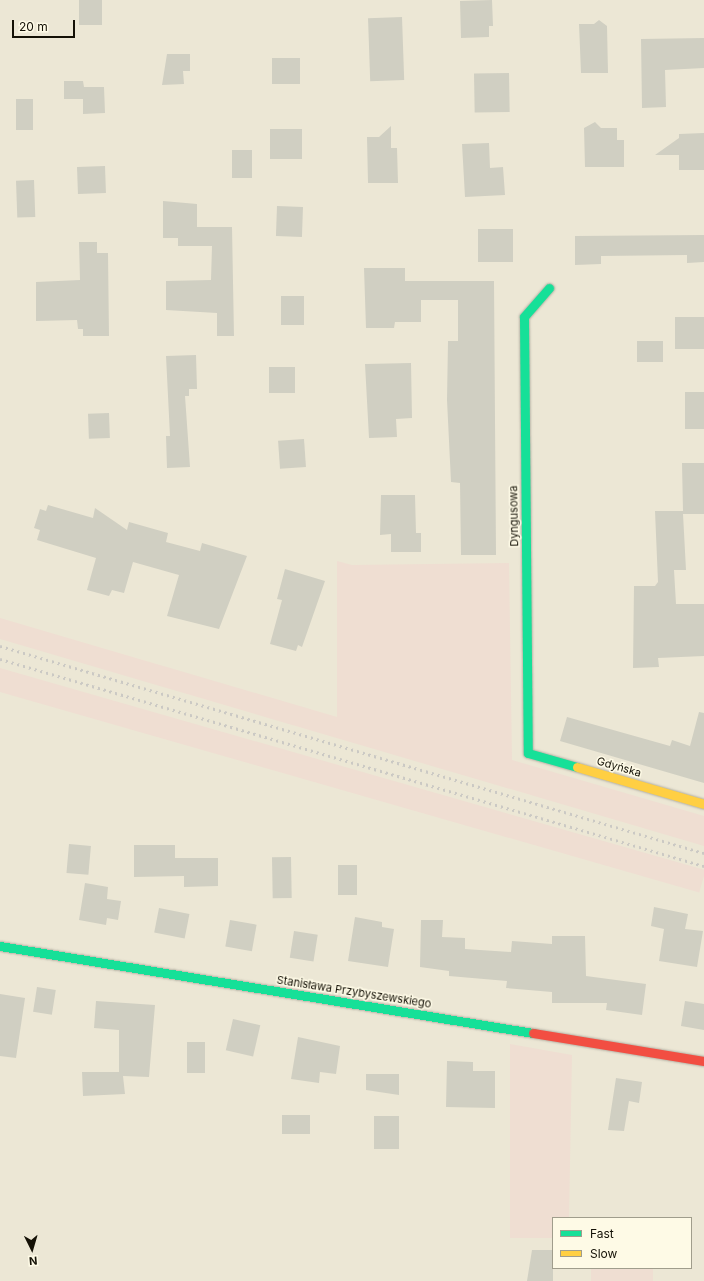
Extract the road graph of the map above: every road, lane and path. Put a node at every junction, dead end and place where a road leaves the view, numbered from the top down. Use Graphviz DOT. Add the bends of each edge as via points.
graph roads {
  1 [pos="549,288"];
  2 [pos="528,752"];
  3 [pos="704,804"];
  4 [pos="0,946"];
  5 [pos="704,1061"];
  1 -- 2 [label="street, Dyngusowa" via="524,317"];
  2 -- 3 [label="street, Gdyńska"];
  4 -- 5 [label="street, Stanisława Przybyszewskiego"];
}
